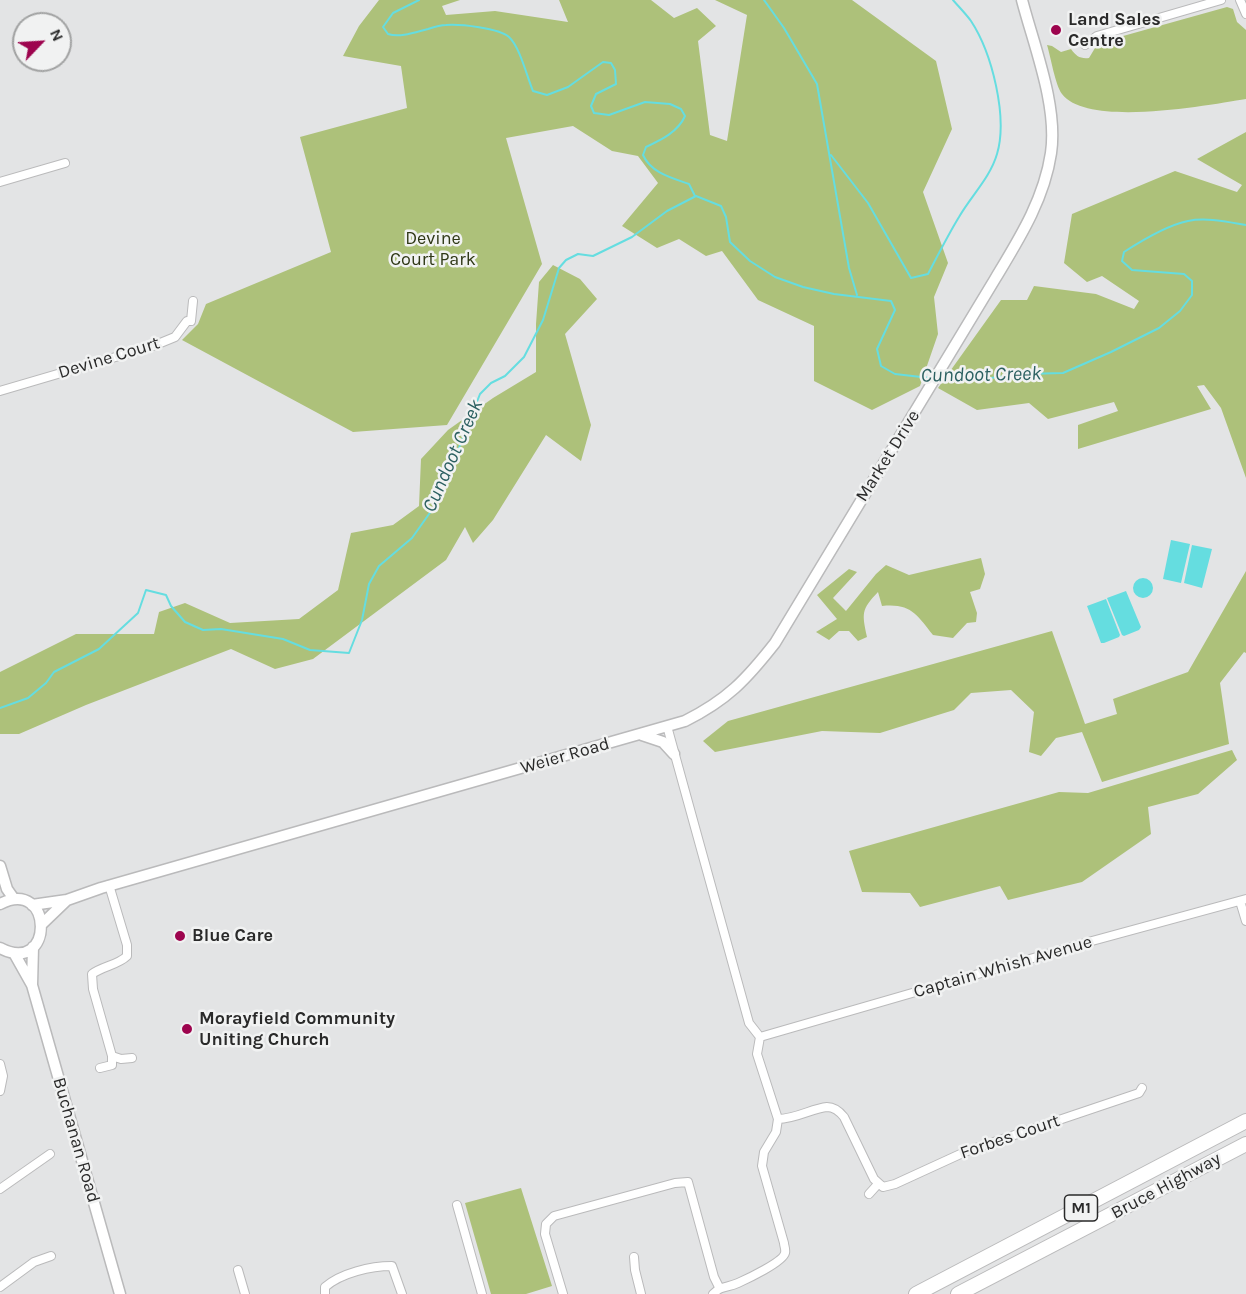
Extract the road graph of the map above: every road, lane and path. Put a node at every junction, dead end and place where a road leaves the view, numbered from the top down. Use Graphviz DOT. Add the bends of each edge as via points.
graph roads {
  1 [pos="1022,0"];
  2 [pos="1221,0"];
  3 [pos="1240,0"];
  4 [pos="1246,14"];
  5 [pos="1085,45"];
  6 [pos="65,163"];
  7 [pos="0,182"];
  8 [pos="193,301"];
  9 [pos="0,391"];
  10 [pos="667,726"];
  11 [pos="640,734"];
  12 [pos="674,754"];
  13 [pos="0,866"];
  14 [pos="110,885"];
  15 [pos="14,899"];
  16 [pos="67,900"];
  17 [pos="1243,900"];
  18 [pos="0,904"];
  19 [pos="32,905"];
  20 [pos="1246,921"];
  21 [pos="42,924"];
  22 [pos="33,947"];
  23 [pos="0,948"];
  24 [pos="14,953"];
  25 [pos="32,985"];
  26 [pos="760,1037"];
  27 [pos="112,1056"];
  28 [pos="132,1058"];
  29 [pos="0,1064"];
  30 [pos="100,1068"];
  31 [pos="1142,1088"];
  32 [pos="0,1091"];
  33 [pos="778,1119"];
  34 [pos="1246,1121"];
  35 [pos="1246,1144"];
  36 [pos="50,1154"];
  37 [pos="878,1184"];
  38 [pos="0,1189"];
  39 [pos="869,1194"];
  40 [pos="457,1205"];
  41 [pos="51,1256"];
  42 [pos="634,1257"];
  43 [pos="238,1270"];
  44 [pos="0,1287"];
  45 [pos="720,1287"];
  46 [pos="120,1294"];
  47 [pos="245,1294"];
  48 [pos="325,1294"];
  49 [pos="402,1294"];
  50 [pos="482,1294"];
  51 [pos="562,1294"];
  52 [pos="641,1294"];
  53 [pos="713,1294"];
  54 [pos="916,1294"];
  55 [pos="958,1294"];
  1 -- 10 [label="street, Market Drive" via="1049,106 1051,152 1044,184 1028,223 775,643 750,676 722,699 685,721"];
  2 -- 5 [label="street" via="1097,36"];
  3 -- 4 [label="street"];
  6 -- 7 [label="street"];
  8 -- 9 [label="street, Devine Court" via="191,321 175,337"];
  10 -- 11 [label="street, Weier Road"];
  10 -- 12 [label="street"];
  11 -- 12 [label="street" via="659,740"];
  11 -- 14 [label="street, Weier Road"];
  12 -- 26 [label="street" via="749,1023"];
  13 -- 15 [label="street"];
  14 -- 16 [label="street, Weier Road"];
  14 -- 27 [label="street" via="127,956 92,974"];
  15 -- 18 [label="street"];
  15 -- 19 [label="street"];
  16 -- 19 [label="street, Weier Road"];
  16 -- 21 [label="street, Weier Road"];
  17 -- 20 [label="street"];
  17 -- 26 [label="street, Captain Whish Avenue"];
  19 -- 21 [label="street"];
  21 -- 22 [label="street, Buchanan Road" via="42,933"];
  22 -- 24 [label="street"];
  22 -- 25 [label="street, Buchanan Road"];
  23 -- 24 [label="street"];
  24 -- 25 [label="street, Buchanan Road"];
  25 -- 46 [label="street, Buchanan Road"];
  26 -- 33 [label="street" via="757,1054"];
  27 -- 28 [label="street"];
  27 -- 30 [label="street" via="112,1065"];
  29 -- 32 [label="street"];
  31 -- 37 [label="street, Forbes Court" via="1139,1093 967,1151 895,1184"];
  33 -- 37 [label="street" via="828,1107 838,1110"];
  33 -- 45 [label="street" via="762,1166 785,1252 780,1259 735,1284"];
  34 -- 54 [label="highway, Bruce Highway / M1"];
  35 -- 55 [label="highway, Bruce Highway / M1"];
  36 -- 38 [label="street"];
  37 -- 39 [label="street"];
  40 -- 50 [label="street"];
  41 -- 44 [label="street" via="34,1262"];
  42 -- 52 [label="street"];
  43 -- 47 [label="street"];
  45 -- 51 [label="street" via="688,1182 675,1182 554,1216 546,1224 545,1234"];
  45 -- 53 [label="street"];
  48 -- 49 [label="street" via="325,1287 334,1279 380,1266 392,1266"];
}
